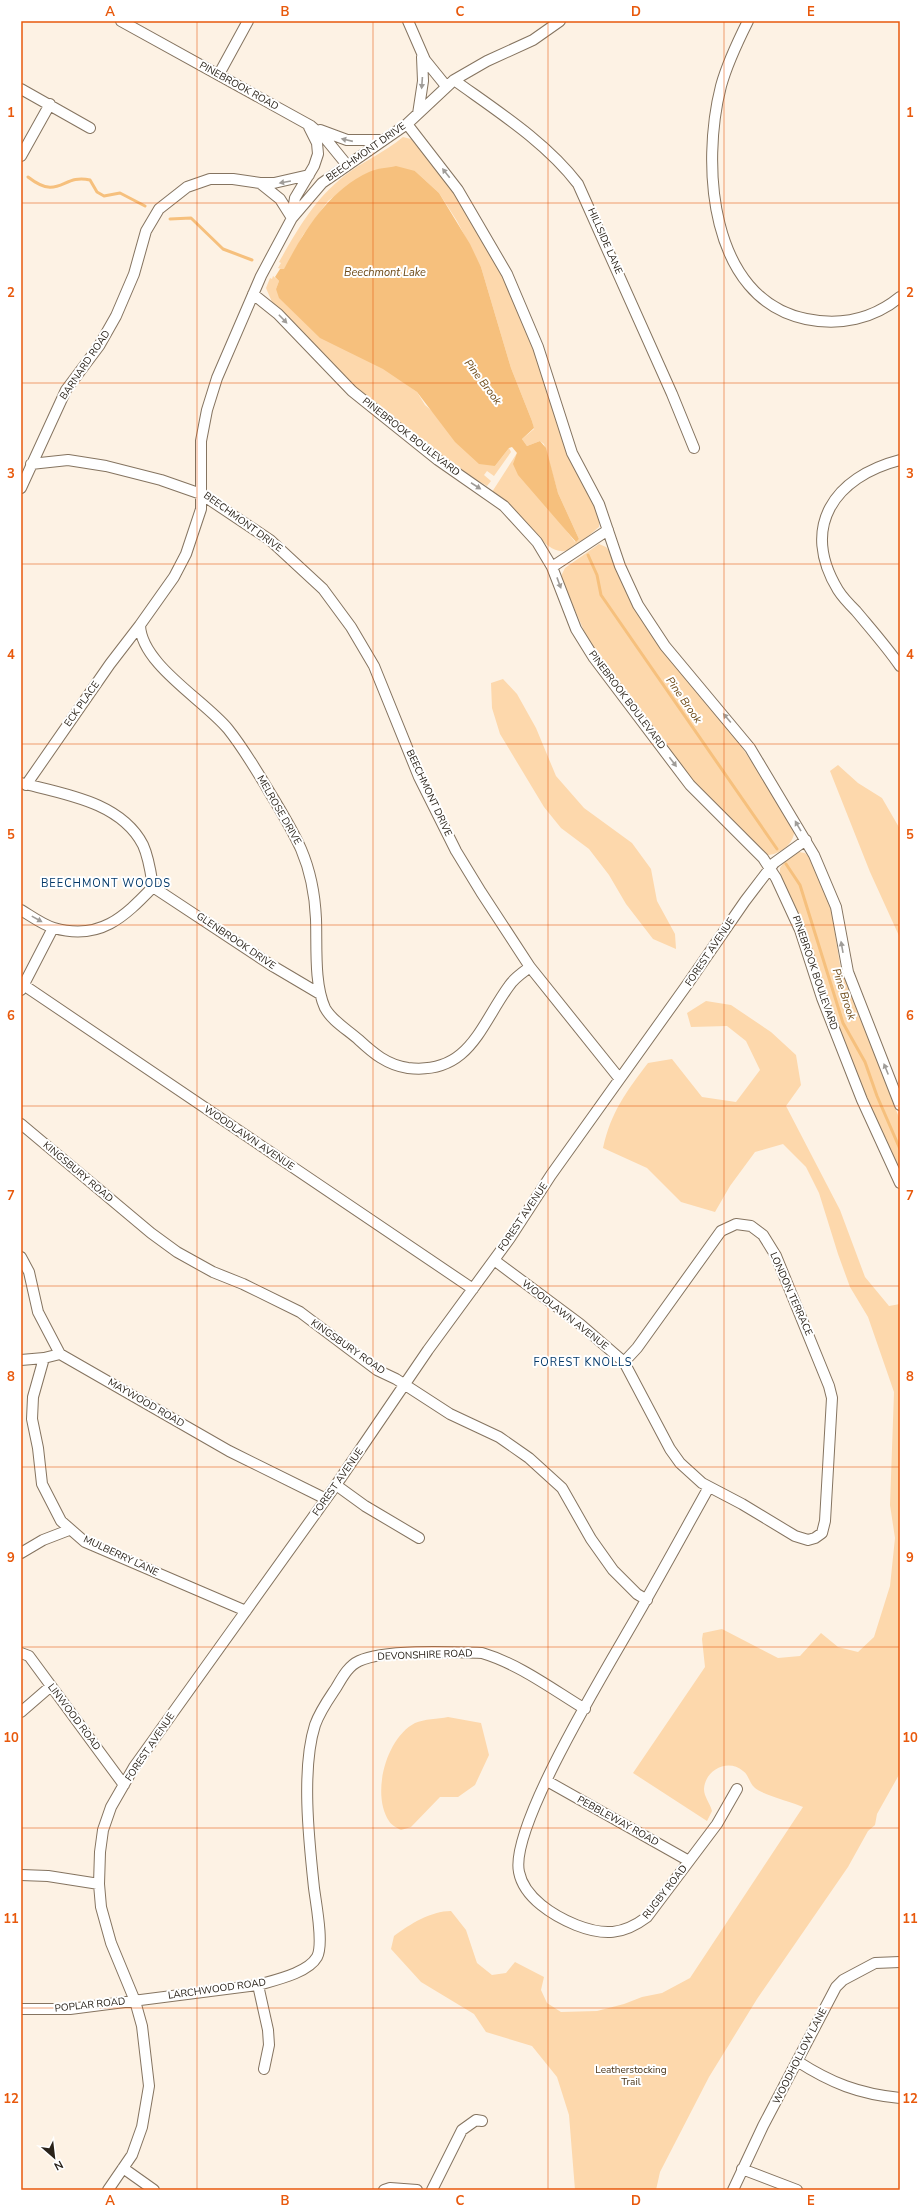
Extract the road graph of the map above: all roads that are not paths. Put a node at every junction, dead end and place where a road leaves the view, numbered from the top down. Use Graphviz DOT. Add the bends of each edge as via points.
graph roads {
  1 [pos="121,21"];
  2 [pos="248,21"];
  3 [pos="408,21"];
  4 [pos="560,21"];
  5 [pos="748,21"];
  6 [pos="421,53"];
  7 [pos="219,74"];
  8 [pos="450,83"];
  9 [pos="21,89"];
  10 [pos="50,104"];
  11 [pos="418,114"];
  12 [pos="407,124"];
  13 [pos="309,125"];
  14 [pos="90,128"];
  15 [pos="385,140"];
  16 [pos="21,156"];
  17 [pos="347,165"];
  18 [pos="309,175"];
  19 [pos="260,184"];
  20 [pos="292,218"];
  21 [pos="253,294"];
  22 [pos="900,297"];
  23 [pos="694,448"];
  24 [pos="900,460"];
  25 [pos="31,464"];
  26 [pos="21,488"];
  27 [pos="201,494"];
  28 [pos="608,530"];
  29 [pos="552,567"];
  30 [pos="140,625"];
  31 [pos="900,666"];
  32 [pos="24,784"];
  33 [pos="806,840"];
  34 [pos="770,867"];
  35 [pos="153,887"];
  36 [pos="21,910"];
  37 [pos="52,928"];
  38 [pos="530,967"];
  39 [pos="23,988"];
  40 [pos="320,994"];
  41 [pos="619,1078"];
  42 [pos="900,1105"];
  43 [pos="21,1124"];
  44 [pos="900,1183"];
  45 [pos="21,1257"];
  46 [pos="494,1260"];
  47 [pos="473,1289"];
  48 [pos="60,1354"];
  49 [pos="44,1358"];
  50 [pos="21,1360"];
  51 [pos="624,1362"];
  52 [pos="405,1385"];
  53 [pos="336,1485"];
  54 [pos="709,1487"];
  55 [pos="326,1499"];
  56 [pos="69,1530"];
  57 [pos="819,1535"];
  58 [pos="419,1538"];
  59 [pos="21,1553"];
  60 [pos="647,1600"];
  61 [pos="246,1611"];
  62 [pos="21,1645"];
  63 [pos="25,1655"];
  64 [pos="51,1686"];
  65 [pos="585,1709"];
  66 [pos="21,1712"];
  67 [pos="547,1781"];
  68 [pos="124,1785"];
  69 [pos="737,1789"];
  70 [pos="689,1861"];
  71 [pos="21,1875"];
  72 [pos="99,1884"];
  73 [pos="316,1958"];
  74 [pos="900,1962"];
  75 [pos="258,1985"];
  76 [pos="134,2001"];
  77 [pos="21,2009"];
  78 [pos="797,2061"];
  79 [pos="264,2069"];
  80 [pos="900,2098"];
  81 [pos="482,2121"];
  82 [pos="123,2168"];
  83 [pos="742,2169"];
  84 [pos="108,2190"];
  85 [pos="154,2190"];
  86 [pos="384,2190"];
  87 [pos="417,2190"];
  88 [pos="432,2190"];
  89 [pos="733,2190"];
  90 [pos="797,2190"];
  1 -- 7 [label="street, PINEBROOK ROAD"];
  2 -- 7 [label="street"];
  3 -- 6 [label="street"];
  4 -- 8 [label="street, BEECHMONT DRIVE" via="533,40 487,61"];
  5 -- 22 [label="street" via="722,85 713,134 712,163 716,204 720,228 735,267 754,291 769,304 792,316 815,321 856,319 876,313"];
  6 -- 8 [label="street, HILLSIDE LANE" via="429,66"];
  6 -- 11 [label="street, one-way" via="423,81"];
  7 -- 13 [label="street, PINEBROOK ROAD"];
  8 -- 11 [label="street, BEECHMONT DRIVE"];
  8 -- 23 [label="street, HILLSIDE LANE" via="541,146 563,165 578,184"];
  9 -- 10 [label="street"];
  10 -- 14 [label="street"];
  10 -- 16 [label="street"];
  11 -- 12 [label="street, BEECHMONT DRIVE"];
  12 -- 15 [label="street, BEECHMONT DRIVE"];
  28 -- 12 [label="street, one-way" via="597,500 572,453 538,347 507,274 462,194"];
  15 -- 13 [label="street, one-way" via="347,140"];
  13 -- 17 [label="street, PINEBROOK ROAD" via="329,143"];
  13 -- 18 [label="street" via="319,150 317,161"];
  15 -- 17 [label="street, BEECHMONT DRIVE"];
  17 -- 20 [label="street, BEECHMONT DRIVE" via="315,190"];
  18 -- 19 [label="street, BARNARD ROAD, one-way" via="288,182"];
  18 -- 20 [label="street" via="295,198"];
  19 -- 20 [label="street, BARNARD ROAD" via="280,199"];
  19 -- 25 [label="street, BARNARD ROAD" via="233,179 210,180 187,187 159,209 148,226 134,274 113,322 66,390"];
  20 -- 21 [label="street, BEECHMONT DRIVE"];
  21 -- 27 [label="street, BEECHMONT DRIVE" via="222,365 207,410 201,441"];
  21 -- 29 [label="street, PINEBROOK BOULEVARD, one-way" via="278,314 339,379 377,412 512,513 537,542"];
  24 -- 31 [label="street" via="863,474 839,492 827,510 823,548 827,568 839,591"];
  25 -- 26 [label="street, BARNARD ROAD"];
  25 -- 27 [label="street" via="68,460 106,466 161,480"];
  27 -- 30 [label="street" via="201,509 181,566"];
  27 -- 38 [label="street, BEECHMONT DRIVE" via="270,540 291,558 323,589 351,627 374,666 419,777 450,838 484,897"];
  28 -- 29 [label="street"];
  33 -- 28 [label="street, one-way" via="750,748 665,646 645,616 625,579"];
  29 -- 34 [label="street, PINEBROOK BOULEVARD, one-way" via="576,629 600,668 690,785"];
  30 -- 32 [label="street, ECK PLACE"];
  30 -- 40 [label="street, MELROSE DRIVE" via="145,646 158,664 206,705 228,729 290,826 307,866 316,916"];
  32 -- 35 [label="street" via="58,791 85,801 128,824 144,847"];
  33 -- 34 [label="street, FOREST AVENUE"];
  42 -- 33 [label="street, one-way" via="848,972 832,896"];
  34 -- 41 [label="street, FOREST AVENUE"];
  34 -- 44 [label="street, PINEBROOK BOULEVARD" via="794,915 834,1028 872,1124"];
  35 -- 37 [label="street" via="121,919 106,926 84,931"];
  35 -- 40 [label="street, GLENBROOK DRIVE" via="272,966"];
  36 -- 37 [label="street, one-way"];
  37 -- 39 [label="street"];
  38 -- 40 [label="street, MELROSE DRIVE" via="508,986 478,1038 468,1049 448,1062 432,1067 406,1068 386,1061 326,1010"];
  38 -- 41 [label="street, BEECHMONT DRIVE"];
  39 -- 47 [label="street, WOODLAWN AVENUE"];
  41 -- 46 [label="street, FOREST AVENUE"];
  43 -- 52 [label="street, KINGSBURY ROAD" via="177,1252 213,1272 300,1312 377,1370"];
  45 -- 48 [label="street" via="29,1272 38,1312"];
  46 -- 47 [label="street, FOREST AVENUE"];
  46 -- 51 [label="street, WOODLAWN AVENUE" via="580,1324"];
  47 -- 52 [label="street, FOREST AVENUE"];
  48 -- 49 [label="street"];
  48 -- 55 [label="street, MAYWOOD ROAD" via="228,1451"];
  49 -- 50 [label="street"];
  49 -- 56 [label="street, MULBERRY LANE" via="33,1397 32,1419 42,1484 52,1506"];
  51 -- 54 [label="street, WOODLAWN AVENUE" via="670,1449 680,1463"];
  51 -- 57 [label="street, LONDON TERRACE" via="637,1348 721,1231 736,1224 751,1226 763,1235 776,1256 832,1398 825,1521"];
  52 -- 53 [label="street, FOREST AVENUE"];
  52 -- 60 [label="street, KINGSBURY ROAD" via="450,1414 498,1437 529,1458 562,1488 613,1570 637,1594"];
  53 -- 55 [label="street, FOREST AVENUE"];
  53 -- 58 [label="street" via="365,1506"];
  54 -- 57 [label="street, WOODLAWN AVENUE" via="795,1536 808,1540"];
  54 -- 60 [label="street"];
  55 -- 61 [label="street, FOREST AVENUE"];
  56 -- 59 [label="street" via="43,1540"];
  56 -- 61 [label="street, MULBERRY LANE" via="85,1542"];
  60 -- 65 [label="street"];
  61 -- 68 [label="street, FOREST AVENUE" via="134,1767"];
  62 -- 63 [label="street, LINWOOD ROAD"];
  63 -- 64 [label="street, LINWOOD ROAD"];
  64 -- 66 [label="street"];
  64 -- 68 [label="street, LINWOOD ROAD"];
  65 -- 67 [label="street, RUGBY ROAD"];
  65 -- 73 [label="street, DEVONSHIRE ROAD" via="534,1678 495,1657 482,1653 371,1656 348,1669 320,1712 310,1745 308,1782 311,1856 319,1937"];
  67 -- 70 [label="street, PEBBLEWAY ROAD"];
  67 -- 70 [label="street, RUGBY ROAD" via="522,1840 518,1858 519,1872 529,1893 539,1904 567,1922 593,1932 613,1933 635,1926 647,1917"];
  68 -- 72 [label="street, FOREST AVENUE" via="111,1807 103,1830"];
  69 -- 70 [label="street, RUGBY ROAD" via="717,1824"];
  71 -- 72 [label="street" via="48,1876"];
  72 -- 76 [label="street, FOREST AVENUE" via="101,1907 111,1943"];
  73 -- 75 [label="street, LARCHWOOD ROAD" via="305,1968"];
  74 -- 78 [label="street, WOODHOLLOW LANE" via="875,1964 836,1986"];
  75 -- 76 [label="street, LARCHWOOD ROAD"];
  75 -- 79 [label="street" via="268,2030 269,2045"];
  76 -- 77 [label="street, POPLAR ROAD" via="70,2009"];
  76 -- 82 [label="street, FOREST AVENUE" via="145,2044 149,2086 142,2127 132,2155"];
  78 -- 80 [label="street" via="845,2087 874,2095"];
  78 -- 83 [label="street, WOODHOLLOW LANE"];
  81 -- 88 [label="street" via="476,2120 462,2130"];
  82 -- 84 [label="street, FOREST AVENUE"];
  82 -- 85 [label="street"];
  83 -- 89 [label="street, WOODHOLLOW LANE"];
  83 -- 90 [label="street"];
  86 -- 87 [label="street"];
}
